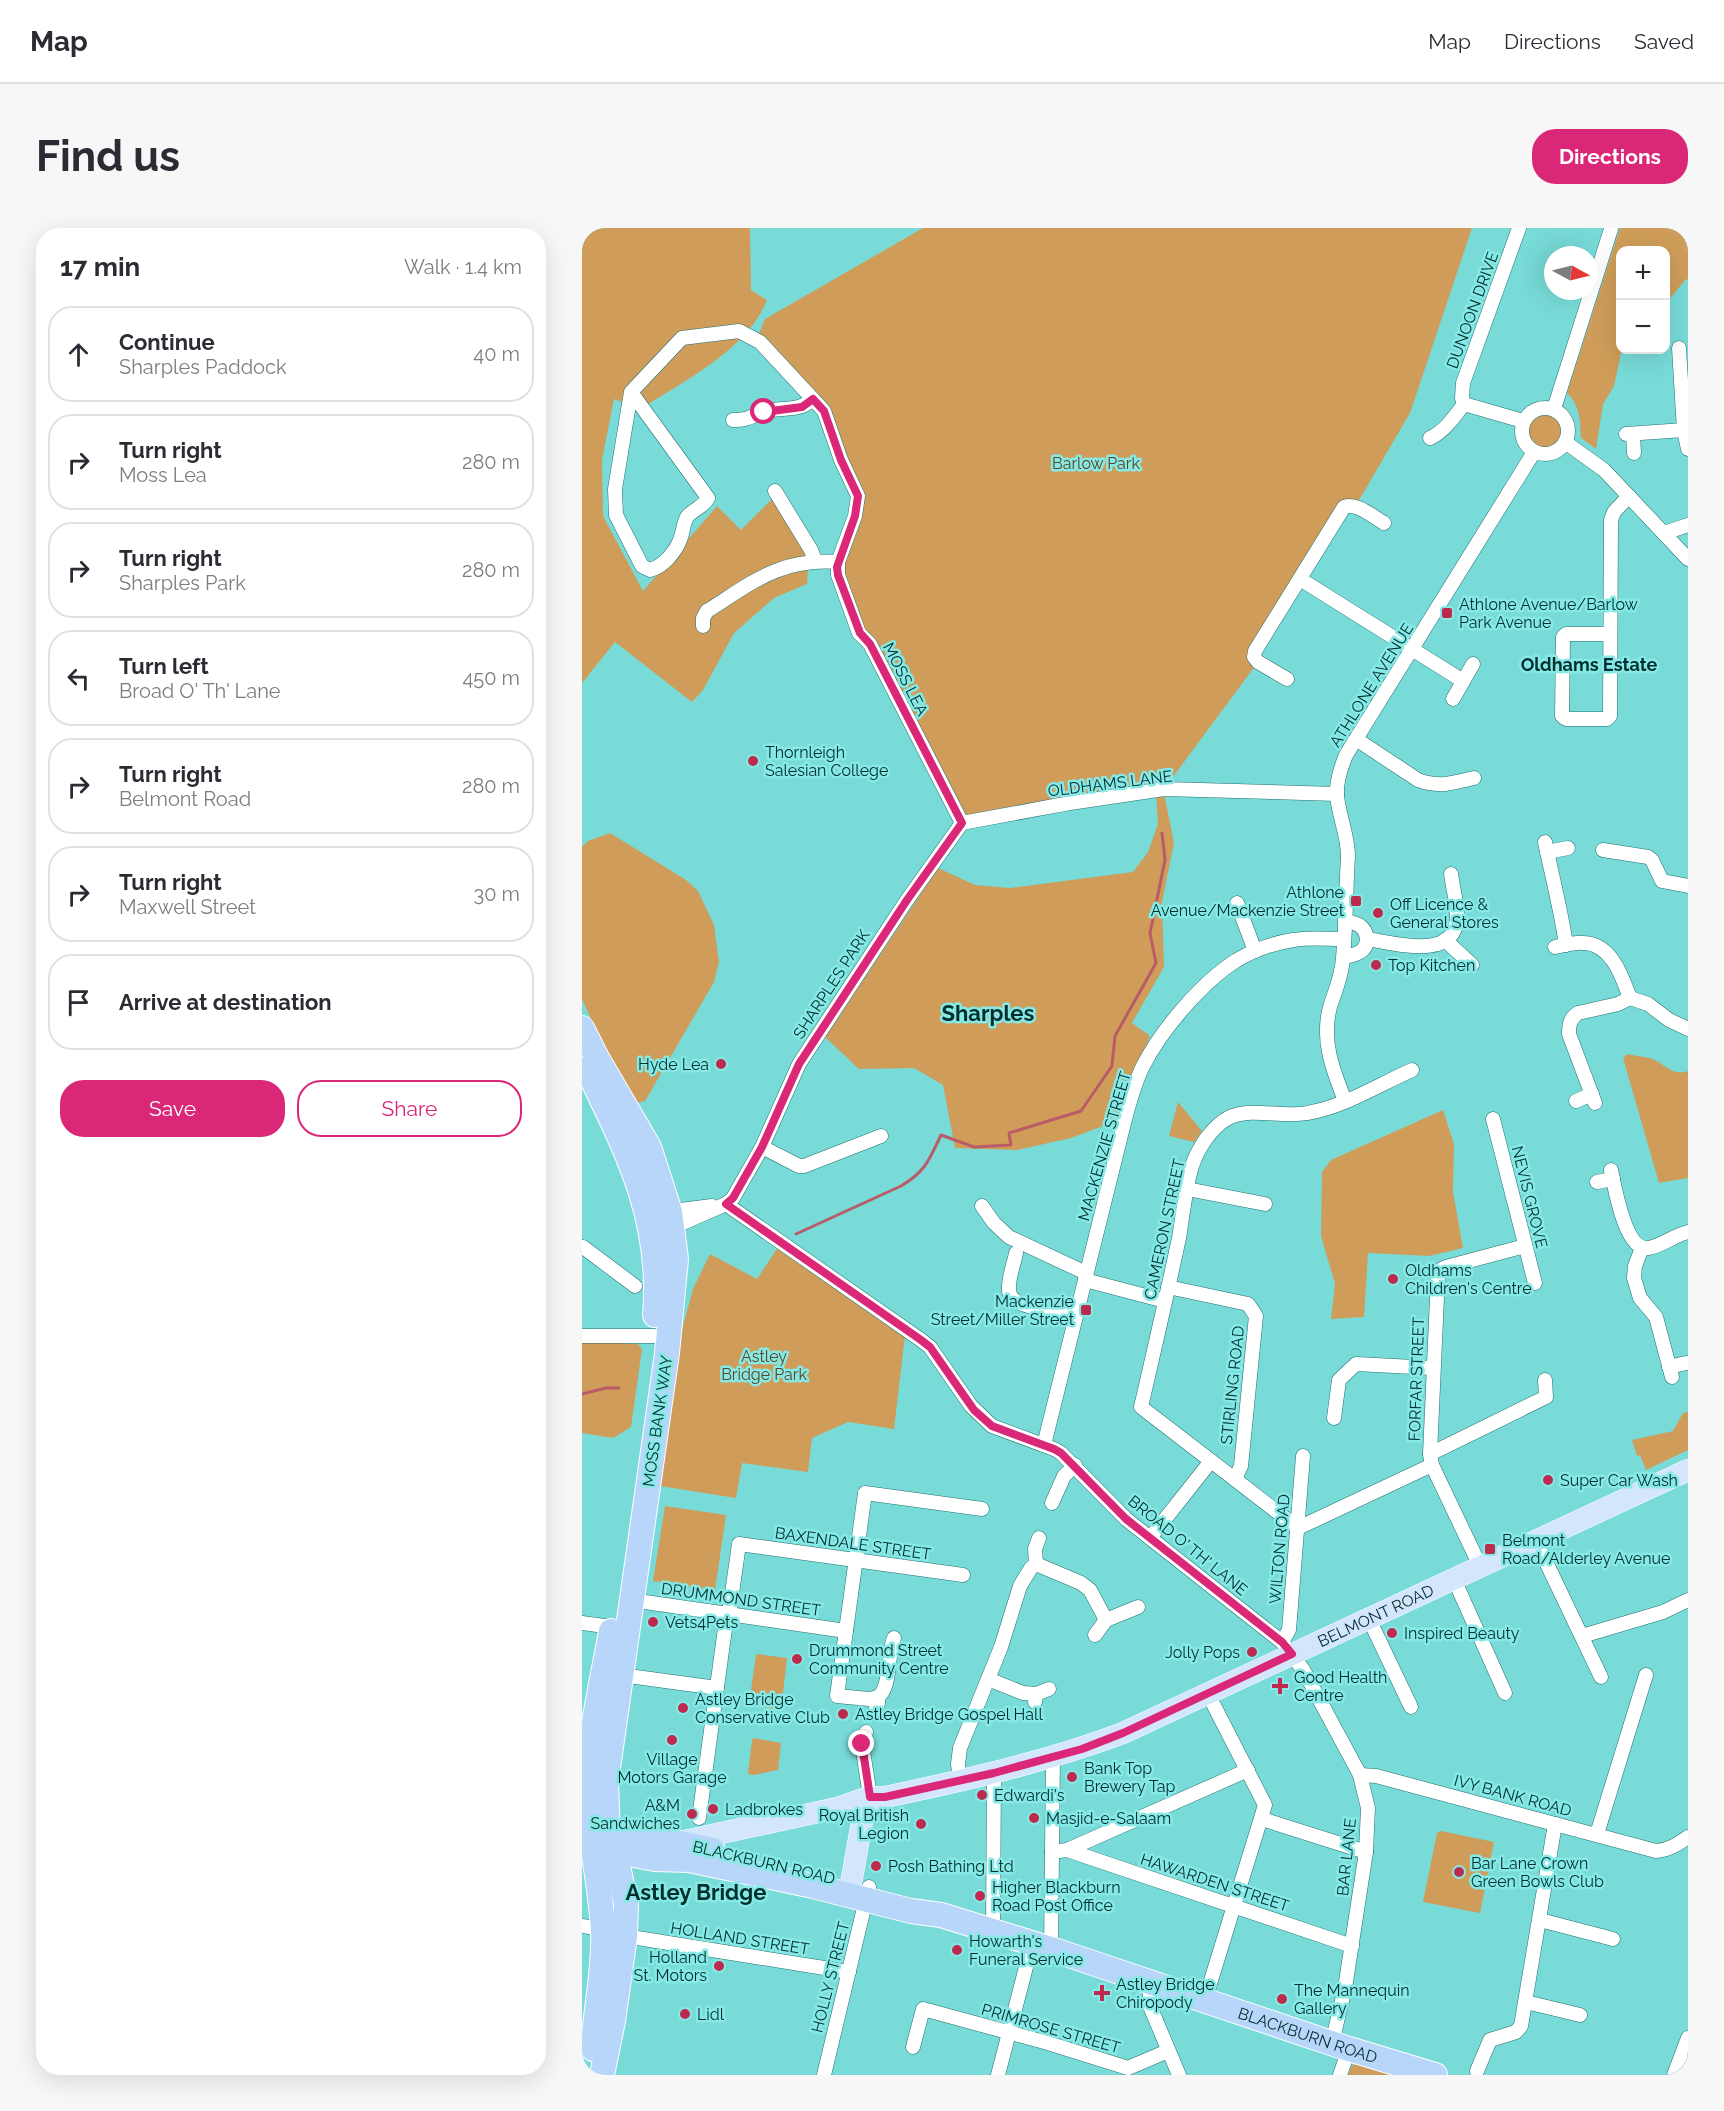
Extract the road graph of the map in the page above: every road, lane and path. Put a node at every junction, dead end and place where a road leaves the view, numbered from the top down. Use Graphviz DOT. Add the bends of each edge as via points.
graph roads {
  1 [pos="1519,228"];
  2 [pos="1611,229"];
  3 [pos="1682,353"];
  4 [pos="631,392"];
  5 [pos="813,399"];
  6 [pos="1464,404"];
  7 [pos="1554,409"];
  8 [pos="733,420"];
  9 [pos="1523,422"];
  10 [pos="1683,430"];
  11 [pos="1430,438"];
  12 [pos="1565,442"];
  13 [pos="1688,449"];
  14 [pos="1534,452"];
  15 [pos="1634,453"];
  16 [pos="775,491"];
  17 [pos="1629,496"];
  18 [pos="1384,523"];
  19 [pos="1688,525"];
  20 [pos="1664,533"];
  21 [pos="1688,559"];
  22 [pos="815,561"];
  23 [pos="838,562"];
  24 [pos="1300,579"];
  25 [pos="703,626"];
  26 [pos="1610,634"];
  27 [pos="1412,650"];
  28 [pos="1473,664"];
  29 [pos="1287,679"];
  30 [pos="1464,681"];
  31 [pos="1453,699"];
  32 [pos="1356,739"];
  33 [pos="1474,778"];
  34 [pos="1337,794"];
  35 [pos="962,823"];
  36 [pos="1568,848"];
  37 [pos="1603,850"];
  38 [pos="1451,874"];
  39 [pos="1688,886"];
  40 [pos="1237,903"];
  41 [pos="1345,921"];
  42 [pos="1344,939"];
  43 [pos="1367,939"];
  44 [pos="1445,940"];
  45 [pos="1255,951"];
  46 [pos="1344,957"];
  47 [pos="1472,965"];
  48 [pos="1630,998"];
  49 [pos="582,1028"];
  50 [pos="1688,1029"];
  51 [pos="582,1059"];
  52 [pos="1412,1070"];
  53 [pos="1345,1101"];
  54 [pos="1576,1101"];
  55 [pos="1493,1119"];
  56 [pos="880,1136"];
  57 [pos="762,1147"];
  58 [pos="1597,1182"];
  59 [pos="1187,1189"];
  60 [pos="726,1204"];
  61 [pos="981,1204"];
  62 [pos="1265,1204"];
  63 [pos="661,1222"];
  64 [pos="1688,1232"];
  65 [pos="585,1244"];
  66 [pos="1525,1246"];
  67 [pos="1642,1248"];
  68 [pos="1016,1253"];
  69 [pos="1086,1277"];
  70 [pos="1535,1283"];
  71 [pos="635,1286"];
  72 [pos="1167,1294"];
  73 [pos="1076,1314"];
  74 [pos="582,1336"];
  75 [pos="654,1336"];
  76 [pos="1686,1363"];
  77 [pos="1432,1368"];
  78 [pos="1545,1380"];
  79 [pos="1334,1418"];
  80 [pos="1044,1445"];
  81 [pos="1303,1456"];
  82 [pos="1431,1459"];
  83 [pos="1211,1461"];
  84 [pos="1075,1465"];
  85 [pos="1688,1470"];
  86 [pos="1235,1479"];
  87 [pos="1052,1503"];
  88 [pos="982,1509"];
  89 [pos="1298,1528"];
  90 [pos="1039,1538"];
  91 [pos="1150,1538"];
  92 [pos="1536,1541"];
  93 [pos="856,1560"];
  94 [pos="1036,1564"];
  95 [pos="1480,1566"];
  96 [pos="963,1575"];
  97 [pos="1454,1579"];
  98 [pos="631,1600"];
  99 [pos="1688,1600"];
  100 [pos="1138,1607"];
  101 [pos="728,1614"];
  102 [pos="1369,1619"];
  103 [pos="1106,1620"];
  104 [pos="582,1623"];
  105 [pos="619,1628"];
  106 [pos="846,1631"];
  107 [pos="1095,1635"];
  108 [pos="1582,1636"];
  109 [pos="894,1638"];
  110 [pos="1287,1648"];
  111 [pos="621,1675"];
  112 [pos="1646,1675"];
  113 [pos="1601,1677"];
  114 [pos="988,1679"];
  115 [pos="717,1688"];
  116 [pos="1505,1693"];
  117 [pos="1208,1694"];
  118 [pos="1040,1695"];
  119 [pos="878,1697"];
  120 [pos="1411,1707"];
  121 [pos="874,1714"];
  122 [pos="866,1732"];
  123 [pos="1053,1756"];
  124 [pos="1248,1770"];
  125 [pos="994,1773"];
  126 [pos="1360,1775"];
  127 [pos="960,1781"];
  128 [pos="585,1795"];
  129 [pos="868,1804"];
  130 [pos="699,1818"];
  131 [pos="1262,1820"];
  132 [pos="1555,1824"];
  133 [pos="1597,1834"];
  134 [pos="1688,1837"];
  135 [pos="597,1839"];
  136 [pos="1067,1850"];
  137 [pos="684,1851"];
  138 [pos="1052,1852"];
  139 [pos="1366,1852"];
  140 [pos="655,1859"];
  141 [pos="859,1891"];
  142 [pos="626,1904"];
  143 [pos="1235,1905"];
  144 [pos="1540,1920"];
  145 [pos="604,1930"];
  146 [pos="993,1931"];
  147 [pos="1613,1939"];
  148 [pos="1042,1946"];
  149 [pos="1352,1946"];
  150 [pos="849,1972"];
  151 [pos="1151,1983"];
  152 [pos="1205,2000"];
  153 [pos="1526,2002"];
  154 [pos="1580,2015"];
  155 [pos="1009,2032"];
  156 [pos="1688,2038"];
  157 [pos="1341,2046"];
  158 [pos="913,2047"];
  159 [pos="1168,2051"];
  160 [pos="1477,2070"];
  161 [pos="593,2075"];
  162 [pos="602,2075"];
  163 [pos="824,2075"];
  164 [pos="998,2075"];
  165 [pos="1179,2075"];
  166 [pos="1340,2075"];
  167 [pos="1435,2075"];
  168 [pos="1674,2075"];
  1 -- 6 [label="street, DUNOON DRIVE" via="1463,383"];
  2 -- 7 [label="street"];
  3 -- 10 [label="street"];
  4 -- 4 [label="street" via="615,489 616,515 642,566 650,570 671,555 686,520 708,498"];
  4 -- 5 [label="street" via="682,338 739,331 760,342"];
  5 -- 8 [label="street" via="802,407"];
  5 -- 23 [label="street" via="824,411 858,496"];
  6 -- 9 [label="street"];
  6 -- 11 [label="street"];
  7 -- 9 [label="street" via="1535,409"];
  7 -- 12 [label="street" via="1566,420 1569,429"];
  9 -- 14 [label="street" via="1523,440"];
  10 -- 13 [label="street"];
  10 -- 15 [label="street" via="1630,434"];
  12 -- 14 [label="street" via="1550,454"];
  12 -- 17 [label="street" via="1595,462"];
  14 -- 27 [label="street, ATHLONE AVENUE"];
  16 -- 22 [label="street"];
  17 -- 20 [label="street"];
  17 -- 26 [label="street" via="1612,516"];
  18 -- 24 [label="street" via="1355,507 1344,507"];
  19 -- 20 [label="street"];
  20 -- 21 [label="street"];
  22 -- 23 [label="street"];
  22 -- 25 [label="street" via="768,573 707,611 702,618"];
  23 -- 35 [label="street, MOSS LEA" via="838,575 860,633 870,644"];
  24 -- 27 [label="street"];
  24 -- 29 [label="street" via="1254,657"];
  26 -- 26 [label="street" via="1610,716 1566,719 1562,716 1563,637"];
  27 -- 30 [label="street"];
  27 -- 32 [label="street, ATHLONE AVENUE"];
  28 -- 30 [label="street"];
  30 -- 31 [label="street"];
  32 -- 33 [label="street" via="1427,783 1444,785"];
  32 -- 34 [label="street, ATHLONE AVENUE" via="1341,768"];
  34 -- 35 [label="street, OLDHAMS LANE" via="1164,789"];
  34 -- 41 [label="street, ATHLONE AVENUE" via="1348,845"];
  35 -- 57 [label="street, SHARPLES PARK" via="799,1064"];
  36 -- 48 [label="street" via="1546,847 1561,910 1560,946 1583,942 1602,948 1618,969"];
  37 -- 39 [label="street" via="1621,848 1648,857 1658,886"];
  38 -- 44 [label="street" via="1457,916 1455,927"];
  40 -- 45 [label="street"];
  41 -- 42 [label="street, ATHLONE AVENUE"];
  41 -- 43 [label="street" via="1360,926"];
  42 -- 45 [label="street, MACKENZIE STREET" via="1295,939"];
  42 -- 46 [label="street, ATHLONE AVENUE"];
  43 -- 44 [label="street" via="1422,947 1436,946"];
  43 -- 46 [label="street" via="1359,953"];
  44 -- 47 [label="street"];
  45 -- 69 [label="street, MACKENZIE STREET" via="1222,970 1201,991 1175,1019 1143,1066 1124,1123"];
  46 -- 53 [label="street, ATHLONE AVENUE" via="1326,1041"];
  48 -- 50 [label="street" via="1648,1004"];
  48 -- 54 [label="street" via="1578,1013 1570,1021 1572,1046 1593,1099"];
  49 -- 63 [label="highway, MOSS BANK WAY" via="649,1147"];
  51 -- 63 [label="highway, MOSS BANK WAY"];
  52 -- 53 [label="street, CAMERON STREET"];
  53 -- 59 [label="street, CAMERON STREET" via="1300,1114 1239,1114 1228,1118 1213,1131 1197,1155"];
  55 -- 66 [label="street, NEVIS GROVE"];
  56 -- 57 [label="street" via="804,1166"];
  57 -- 60 [label="street, SHARPLES PARK"];
  58 -- 67 [label="street" via="1612,1174 1627,1231"];
  59 -- 62 [label="street"];
  59 -- 72 [label="street, CAMERON STREET"];
  60 -- 63 [label="street"];
  60 -- 80 [label="street, BROAD O' TH' LANE" via="930,1347 974,1410 992,1426"];
  61 -- 69 [label="street, STIRLING ROAD" via="1009,1236"];
  63 -- 75 [label="highway, MOSS BANK WAY"];
  63 -- 98 [label="highway, MOSS BANK WAY" via="676,1258 668,1353"];
  64 -- 67 [label="street" via="1667,1243"];
  65 -- 71 [label="street"];
  66 -- 70 [label="street, NEVIS GROVE"];
  66 -- 77 [label="street, FORFAR STREET" via="1440,1270"];
  67 -- 76 [label="street" via="1634,1278 1640,1298 1656,1317 1671,1372"];
  68 -- 73 [label="street" via="1009,1288 1012,1299 1037,1308"];
  69 -- 72 [label="street, STIRLING ROAD"];
  69 -- 73 [label="street, MACKENZIE STREET"];
  72 -- 83 [label="street, CAMERON STREET" via="1142,1407"];
  72 -- 86 [label="street, STIRLING ROAD" via="1248,1304 1256,1316 1241,1466"];
  73 -- 80 [label="street, MACKENZIE STREET"];
  74 -- 75 [label="street"];
  75 -- 105 [label="highway, MOSS BANK WAY"];
  77 -- 79 [label="street" via="1356,1364 1339,1380"];
  77 -- 82 [label="street, FORFAR STREET"];
  78 -- 82 [label="street" via="1546,1397"];
  80 -- 84 [label="street, BROAD O' TH' LANE"];
  81 -- 89 [label="street, WILTON ROAD"];
  82 -- 89 [label="street"];
  82 -- 95 [label="street, FORFAR STREET"];
  83 -- 86 [label="street"];
  83 -- 91 [label="street"];
  84 -- 87 [label="street" via="1064,1476"];
  84 -- 91 [label="street, BROAD O' TH' LANE" via="1120,1513"];
  85 -- 92 [label="main road, BELMONT ROAD"];
  86 -- 89 [label="street"];
  88 -- 93 [label="street" via="865,1493"];
  89 -- 110 [label="street, WILTON ROAD"];
  90 -- 94 [label="street"];
  91 -- 110 [label="street, BROAD O' TH' LANE"];
  92 -- 95 [label="main road, BELMONT ROAD"];
  92 -- 108 [label="street"];
  93 -- 96 [label="street, BAXENDALE STREET"];
  93 -- 101 [label="street, BAXENDALE STREET" via="739,1544"];
  93 -- 106 [label="street"];
  94 -- 103 [label="street" via="1081,1583 1094,1595"];
  94 -- 114 [label="street" via="1020,1586"];
  95 -- 97 [label="main road, BELMONT ROAD"];
  97 -- 102 [label="main road, BELMONT ROAD"];
  97 -- 116 [label="street"];
  98 -- 101 [label="street, DRUMMOND STREET"];
  98 -- 105 [label="highway, MOSS BANK WAY"];
  99 -- 108 [label="street" via="1663,1612"];
  100 -- 103 [label="street"];
  101 -- 106 [label="street, DRUMMOND STREET"];
  101 -- 115 [label="street"];
  102 -- 110 [label="main road, BELMONT ROAD"];
  102 -- 120 [label="street"];
  103 -- 107 [label="street"];
  104 -- 105 [label="street"];
  105 -- 111 [label="highway, MOSS BANK WAY"];
  105 -- 128 [label="highway, MOSS BANK WAY"];
  106 -- 119 [label="street" via="837,1696 869,1700"];
  108 -- 113 [label="street"];
  109 -- 119 [label="street" via="886,1688"];
  110 -- 117 [label="main road, BELMONT ROAD"];
  110 -- 126 [label="street, BAR LANE"];
  111 -- 115 [label="street"];
  111 -- 135 [label="highway, MOSS BANK WAY"];
  112 -- 133 [label="street"];
  114 -- 118 [label="street" via="1023,1693"];
  114 -- 127 [label="street" via="960,1748"];
  115 -- 130 [label="street"];
  117 -- 123 [label="main road, BELMONT ROAD" via="1123,1733"];
  117 -- 124 [label="street"];
  119 -- 121 [label="street"];
  122 -- 129 [label="street" via="862,1744"];
  123 -- 125 [label="main road, BELMONT ROAD"];
  123 -- 138 [label="street"];
  124 -- 131 [label="street" via="1264,1800"];
  124 -- 136 [label="street"];
  125 -- 127 [label="main road, BELMONT ROAD"];
  125 -- 146 [label="street"];
  126 -- 132 [label="street, IVY BANK ROAD"];
  126 -- 139 [label="street, BAR LANE" via="1368,1808"];
  127 -- 129 [label="main road, BELMONT ROAD"];
  128 -- 135 [label="highway, MOSS BANK WAY"];
  129 -- 137 [label="main road, BELMONT ROAD"];
  129 -- 141 [label="main road"];
  131 -- 139 [label="street"];
  131 -- 143 [label="street"];
  132 -- 133 [label="street, IVY BANK ROAD"];
  132 -- 144 [label="street"];
  133 -- 134 [label="street, IVY BANK ROAD" via="1656,1851 1665,1851"];
  135 -- 137 [label="highway, BLACKBURN ROAD" via="626,1833"];
  135 -- 140 [label="highway, BLACKBURN ROAD"];
  135 -- 142 [label="highway"];
  135 -- 145 [label="highway"];
  136 -- 138 [label="street"];
  136 -- 143 [label="street, HAWARDEN STREET"];
  137 -- 140 [label="highway, BLACKBURN ROAD"];
  137 -- 141 [label="highway, BLACKBURN ROAD"];
  138 -- 148 [label="street"];
  139 -- 149 [label="street, BAR LANE"];
  140 -- 142 [label="highway" via="633,1881"];
  141 -- 146 [label="highway, BLACKBURN ROAD" via="911,1911 941,1915"];
  141 -- 150 [label="street, HOLLY STREET"];
  142 -- 145 [label="highway"];
  143 -- 149 [label="street, HAWARDEN STREET"];
  143 -- 152 [label="street"];
  144 -- 147 [label="street"];
  144 -- 153 [label="street"];
  145 -- 150 [label="street, HOLLAND STREET"];
  145 -- 161 [label="highway"];
  145 -- 162 [label="highway" via="613,2021"];
  146 -- 148 [label="highway, BLACKBURN ROAD"];
  148 -- 151 [label="highway, BLACKBURN ROAD"];
  148 -- 155 [label="street"];
  149 -- 157 [label="street, BAR LANE" via="1343,1998"];
  150 -- 163 [label="street, HOLLY STREET"];
  151 -- 152 [label="highway, BLACKBURN ROAD"];
  151 -- 159 [label="street" via="1149,2004"];
  152 -- 157 [label="highway, BLACKBURN ROAD"];
  153 -- 154 [label="street"];
  153 -- 160 [label="street" via="1519,2030 1490,2040"];
  155 -- 158 [label="street, PRIMROSE STREET" via="923,2009"];
  155 -- 159 [label="street, PRIMROSE STREET" via="1128,2068"];
  155 -- 164 [label="street"];
  156 -- 168 [label="street"];
  157 -- 166 [label="street, BAR LANE"];
  157 -- 167 [label="highway, BLACKBURN ROAD"];
  159 -- 165 [label="street"];
}
